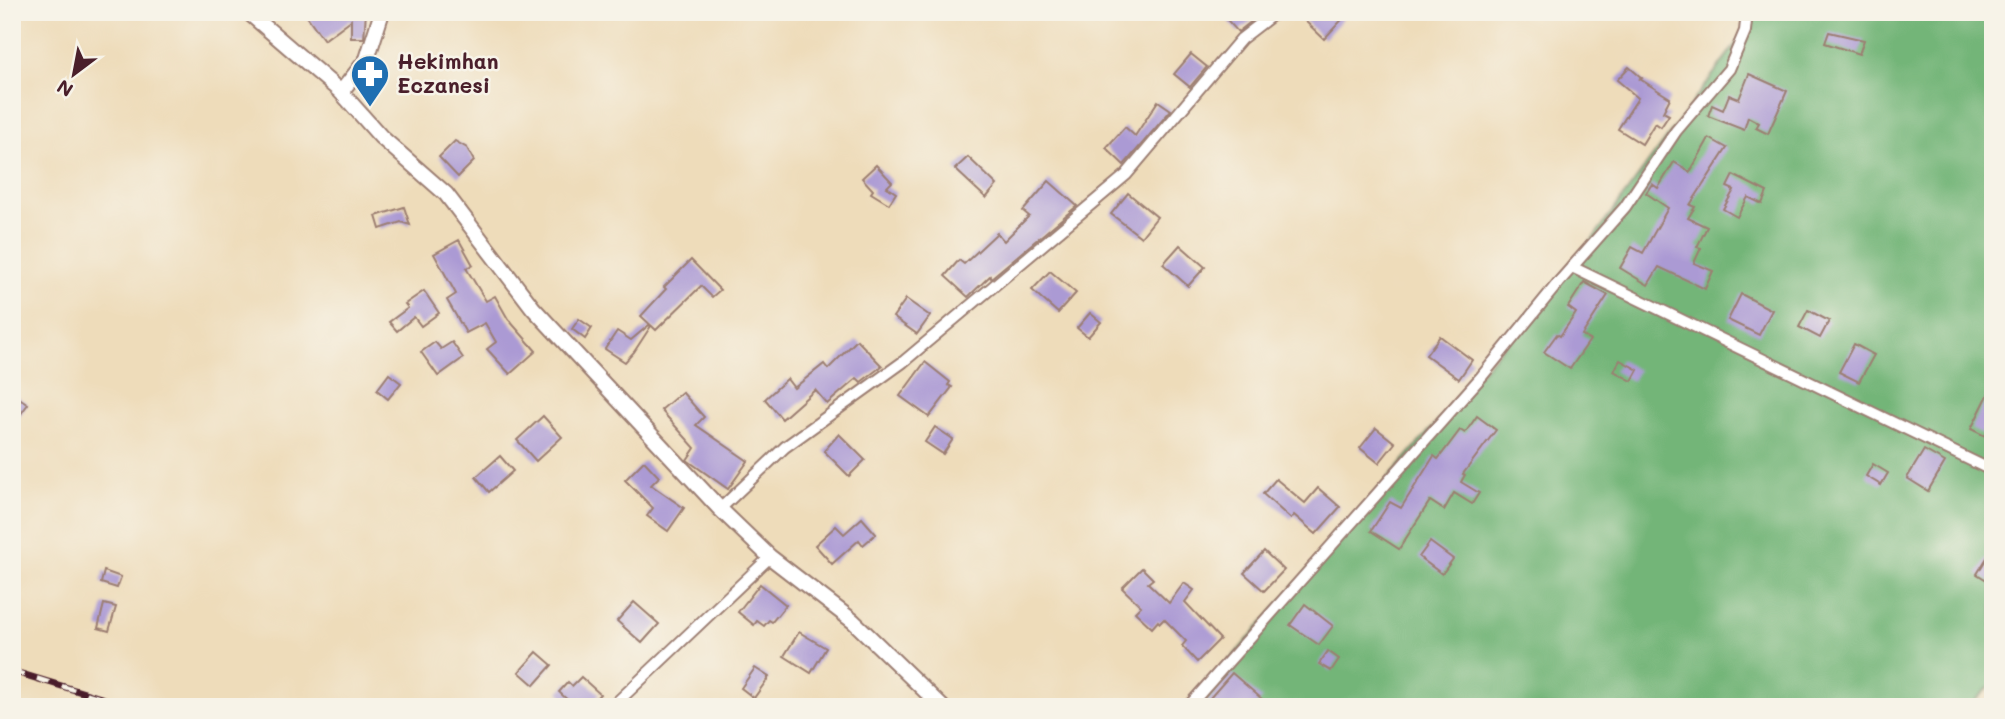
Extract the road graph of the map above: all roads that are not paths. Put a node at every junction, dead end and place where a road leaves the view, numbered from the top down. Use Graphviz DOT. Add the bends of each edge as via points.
graph roads {
  1 [pos="248,12"];
  2 [pos="382,12"];
  3 [pos="1276,12"];
  4 [pos="1747,12"];
  5 [pos="341,92"];
  6 [pos="1572,267"];
  7 [pos="1993,471"];
  8 [pos="720,509"];
  9 [pos="771,558"];
  10 [pos="612,707"];
  11 [pos="942,707"];
  12 [pos="1188,707"];
  1 -- 5 [label="street"];
  2 -- 5 [label="street" via="367,60"];
  3 -- 8 [label="street" via="1241,39 1126,175 903,362 785,447"];
  4 -- 6 [label="street" via="1745,31 1729,69 1676,131 1625,207"];
  5 -- 8 [label="street" via="381,137 446,194 533,308"];
  6 -- 7 [label="street"];
  6 -- 12 [label="street" via="1482,376"];
  8 -- 9 [label="street"];
  9 -- 10 [label="street"];
  9 -- 11 [label="street" via="853,621"];
}
